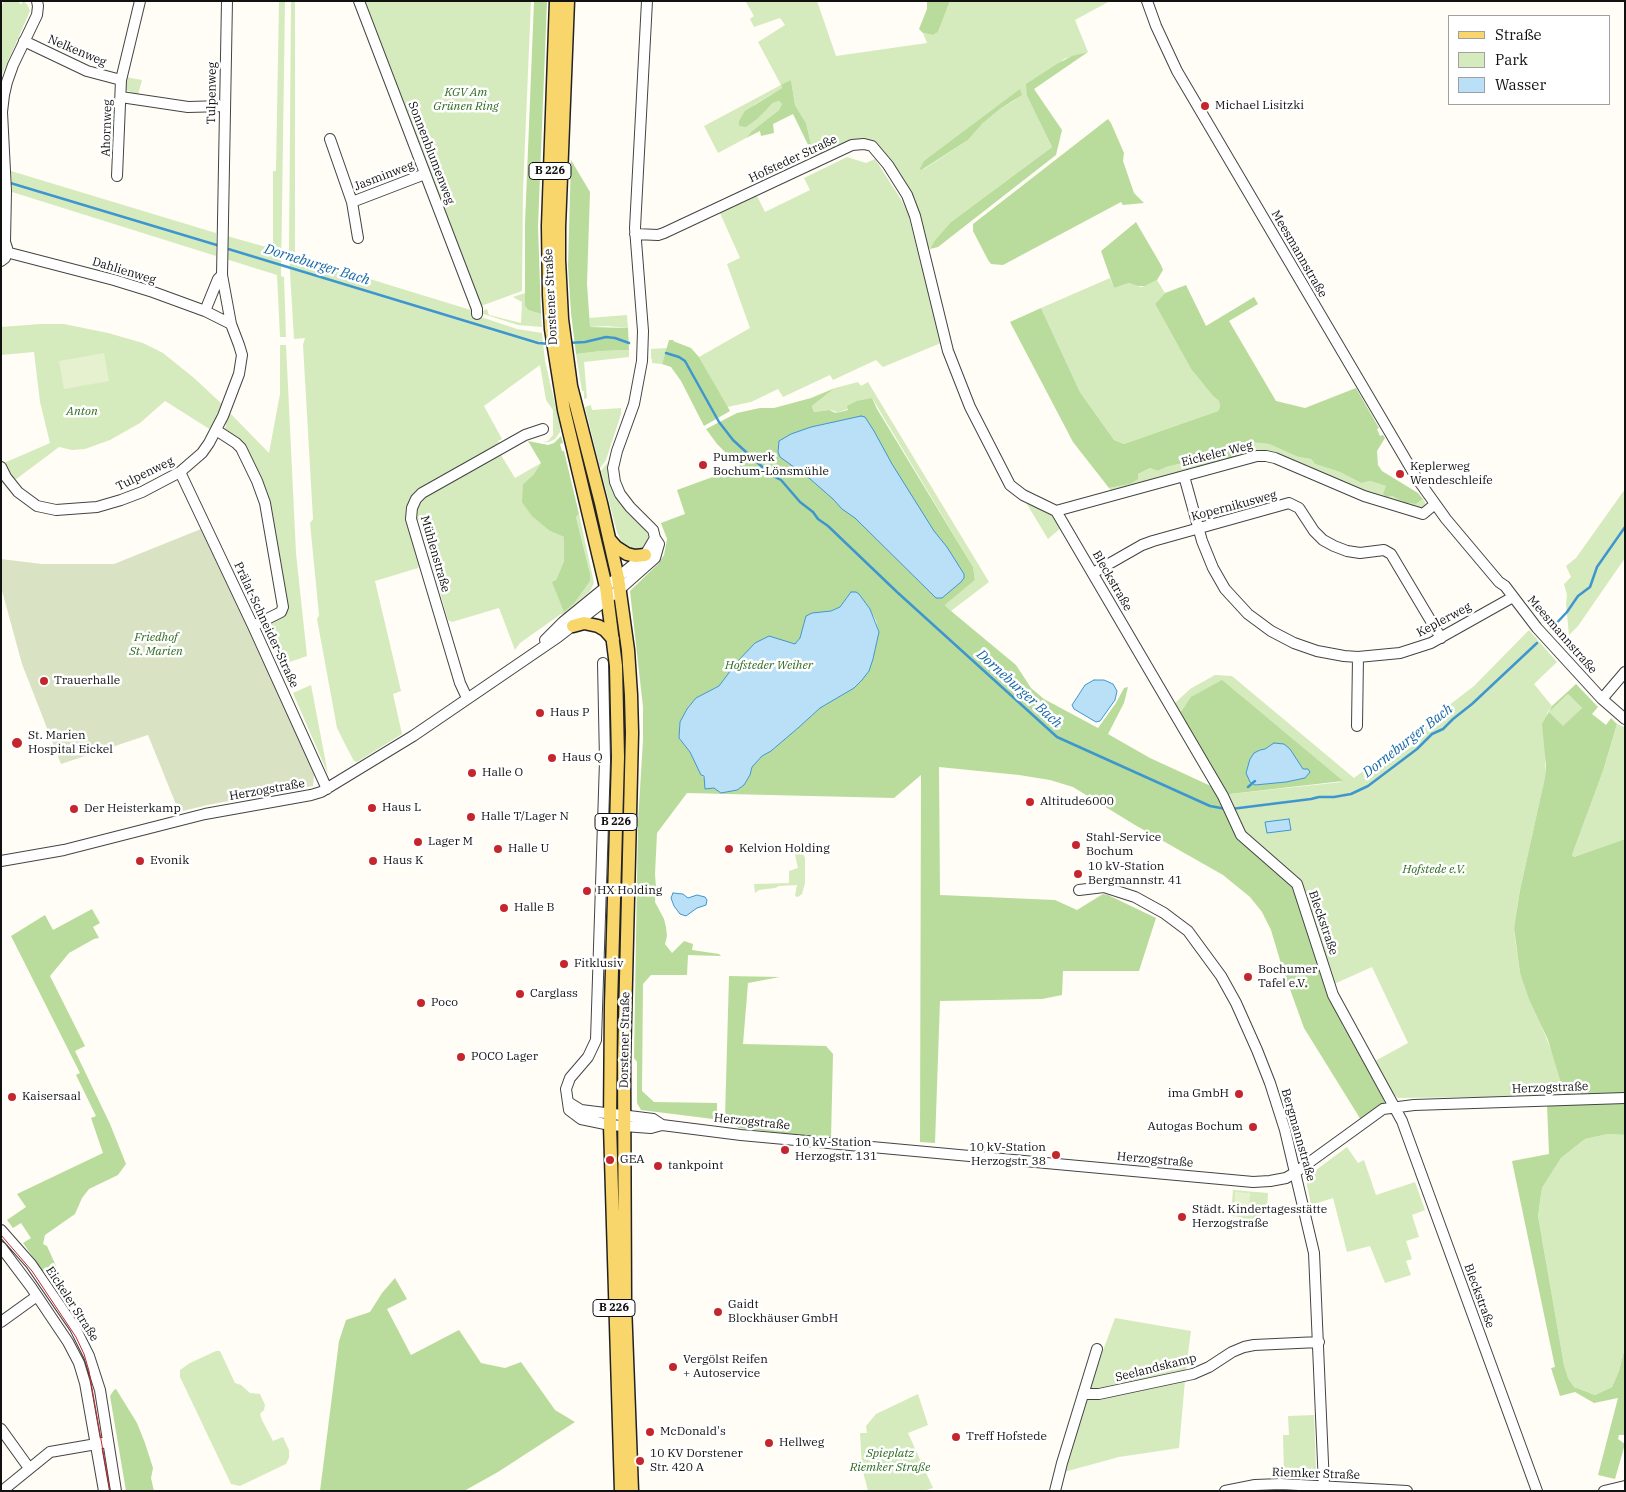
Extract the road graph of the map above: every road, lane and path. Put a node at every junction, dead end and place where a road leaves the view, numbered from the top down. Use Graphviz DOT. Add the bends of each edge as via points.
graph roads {
  1 [pos="37,1"];
  2 [pos="140,1"];
  3 [pos="227,1"];
  4 [pos="360,1"];
  5 [pos="556,1"];
  6 [pos="568,1"];
  7 [pos="647,1"];
  8 [pos="1147,1"];
  9 [pos="24,41"];
  10 [pos="120,80"];
  11 [pos="120,97"];
  12 [pos="224,106"];
  13 [pos="330,139"];
  14 [pos="425,174"];
  15 [pos="117,176"];
  16 [pos="352,202"];
  17 [pos="635,234"];
  18 [pos="3,236"];
  19 [pos="358,238"];
  20 [pos="4,257"];
  21 [pos="222,275"];
  22 [pos="205,311"];
  23 [pos="477,314"];
  24 [pos="230,324"];
  25 [pos="559,345"];
  26 [pos="543,429"];
  27 [pos="216,430"];
  28 [pos="180,472"];
  29 [pos="3,475"];
  30 [pos="1184,476"];
  31 [pos="1439,508"];
  32 [pos="1056,511"];
  33 [pos="1199,528"];
  34 [pos="655,538"];
  35 [pos="609,539"];
  36 [pos="645,555"];
  37 [pos="1093,573"];
  38 [pos="619,584"];
  39 [pos="607,593"];
  40 [pos="1513,597"];
  41 [pos="253,626"];
  42 [pos="573,626"];
  43 [pos="1441,638"];
  44 [pos="613,639"];
  45 [pos="531,654"];
  46 [pos="1358,657"];
  47 [pos="603,663"];
  48 [pos="1625,672"];
  49 [pos="467,698"];
  50 [pos="1602,699"];
  51 [pos="1625,719"];
  52 [pos="1357,726"];
  53 [pos="327,789"];
  54 [pos="1,861"];
  55 [pos="1079,890"];
  56 [pos="1625,1098"];
  57 [pos="1394,1106"];
  58 [pos="610,1120"];
  59 [pos="624,1121"];
  60 [pos="1296,1172"];
  61 [pos="1,1230"];
  62 [pos="1,1247"];
  63 [pos="37,1296"];
  64 [pos="1,1322"];
  65 [pos="1319,1342"];
  66 [pos="1097,1349"];
  67 [pos="1083,1394"];
  68 [pos="1,1429"];
  69 [pos="107,1442"];
  70 [pos="96,1444"];
  71 [pos="29,1468"];
  72 [pos="1324,1486"];
  73 [pos="1625,1486"];
  74 [pos="2,1491"];
  75 [pos="104,1491"];
  76 [pos="116,1491"];
  77 [pos="621,1491"];
  78 [pos="632,1491"];
  79 [pos="1055,1491"];
  80 [pos="1225,1491"];
  81 [pos="1407,1491"];
  82 [pos="1536,1491"];
  83 [pos="1604,1491"];
  1 -- 9 [label="street" via="37,15"];
  2 -- 10 [label="street, Ahornweg"];
  3 -- 12 [label="street, Tulpenweg"];
  4 -- 14 [label="street, Sonnenblumenweg"];
  5 -- 25 [label="main road, Dorstener Straße / B 226" via="548,295"];
  6 -- 25 [label="main road, Dorstener Straße / B 226" via="559,226"];
  7 -- 17 [label="street"];
  8 -- 31 [label="street, Meesmannstraße" via="1177,72 1395,444"];
  9 -- 10 [label="street, Nelkenweg" via="87,71"];
  9 -- 18 [label="street" via="9,74 4,95 6,191"];
  10 -- 11 [label="street, Ahornweg"];
  11 -- 12 [label="street" via="180,106"];
  11 -- 15 [label="street, Ahornweg"];
  12 -- 21 [label="street, Tulpenweg"];
  13 -- 16 [label="street, Jasminweg"];
  14 -- 16 [label="street, Jasminweg"];
  14 -- 23 [label="street, Sonnenblumenweg"];
  16 -- 19 [label="street, Jasminweg"];
  17 -- 32 [label="street, Hofsteder Straße" via="664,233 852,145 868,144 876,150 907,195 947,348 973,414 1010,485"];
  17 -- 34 [label="street" via="643,331 642,361 634,404 617,451 614,474 620,494 651,526"];
  18 -- 20 [label="street"];
  20 -- 22 [label="street, Dahlienweg" via="114,280"];
  21 -- 22 [label="street"];
  21 -- 24 [label="street, Tulpenweg"];
  22 -- 24 [label="street, Dahlienweg"];
  24 -- 27 [label="street, Tulpenweg" via="242,355 241,365 235,389"];
  25 -- 35 [label="main road, Dorstener Straße / B 226"];
  25 -- 39 [label="main road, Dorstener Straße / B 226" via="566,416"];
  26 -- 49 [label="street, Mühlenstraße" via="525,435 422,493 412,508 411,519"];
  27 -- 28 [label="street, Tulpenweg" via="202,453"];
  27 -- 41 [label="street" via="241,448 265,503 283,607 281,612"];
  28 -- 29 [label="street, Tulpenweg" via="121,500 64,510 46,509 28,501"];
  28 -- 41 [label="street, Prälat-Schneider-Straße"];
  30 -- 31 [label="street, Eickeler Weg" via="1266,456 1364,496 1423,514"];
  30 -- 32 [label="street, Eickeler Weg"];
  30 -- 33 [label="street, Keplerweg"];
  31 -- 40 [label="street, Meesmannstraße"];
  32 -- 37 [label="street, Bleckstraße"];
  33 -- 37 [label="street, Kopernikusweg" via="1142,545"];
  33 -- 43 [label="street, Kopernikusweg" via="1289,503 1300,508 1314,531 1334,546 1360,553 1384,550 1391,554"];
  33 -- 46 [label="street, Keplerweg" via="1219,578 1248,614 1294,643 1317,651"];
  34 -- 36 [label="street"];
  34 -- 38 [label="street" via="659,544 655,558"];
  35 -- 36 [label="main road" via="627,554"];
  35 -- 38 [label="main road, Dorstener Straße / B 226"];
  36 -- 38 [label="street"];
  37 -- 57 [label="street, Bleckstraße" via="1222,796 1241,835 1297,884 1333,995"];
  38 -- 39 [label="street"];
  38 -- 59 [label="main road, Dorstener Straße / B 226" via="628,650 632,733"];
  39 -- 42 [label="street, Herzogstraße"];
  39 -- 44 [label="main road, Dorstener Straße / B 226"];
  39 -- 45 [label="street, Herzogstraße" via="563,622"];
  40 -- 43 [label="street, Keplerweg"];
  40 -- 50 [label="street, Meesmannstraße" via="1536,628"];
  41 -- 53 [label="street, Prälat-Schneider-Straße"];
  42 -- 44 [label="main road" via="584,623 598,626"];
  42 -- 45 [label="street, Herzogstraße"];
  43 -- 46 [label="street, Keplerweg" via="1400,653"];
  44 -- 58 [label="main road, Dorstener Straße / B 226" via="618,757"];
  45 -- 49 [label="street, Herzogstraße"];
  46 -- 52 [label="street"];
  47 -- 58 [label="street, Herzogstraße" via="605,731 596,1040 566,1084 569,1110 578,1118"];
  48 -- 50 [label="street"];
  49 -- 53 [label="street, Herzogstraße"];
  50 -- 51 [label="street, Meesmannstraße"];
  53 -- 54 [label="street, Herzogstraße" via="311,795 205,814 64,850"];
  55 -- 60 [label="street, Bergmannstraße" via="1104,887 1148,903 1188,932 1207,956 1236,1003 1257,1050 1273,1091"];
  56 -- 57 [label="street, Herzogstraße"];
  57 -- 60 [label="street, Herzogstraße" via="1383,1109"];
  57 -- 82 [label="street, Bleckstraße"];
  58 -- 59 [label="street, Herzogstraße"];
  58 -- 77 [label="main road, Dorstener Straße / B 226"];
  59 -- 60 [label="street, Herzogstraße" via="653,1119 662,1125 741,1135 1253,1182 1283,1179"];
  59 -- 78 [label="main road, Dorstener Straße / B 226" via="625,1304"];
  60 -- 65 [label="street, Bergmannstraße" via="1314,1254"];
  61 -- 69 [label="street, Eickeler Straße" via="31,1264 84,1346 98,1383"];
  62 -- 63 [label="street, Eickeler Straße"];
  63 -- 64 [label="street"];
  63 -- 70 [label="street, Eickeler Straße" via="79,1363"];
  65 -- 67 [label="street, Seelandskamp" via="1244,1347 1193,1374 1099,1394"];
  65 -- 72 [label="street, Bergmannstraße"];
  66 -- 67 [label="street"];
  67 -- 79 [label="street"];
  68 -- 71 [label="street"];
  69 -- 70 [label="street"];
  69 -- 76 [label="street, Eickeler Straße"];
  70 -- 71 [label="street" via="54,1451"];
  70 -- 75 [label="street, Eickeler Straße"];
  71 -- 74 [label="street"];
  72 -- 80 [label="street, Riemker Straße" via="1263,1484"];
  72 -- 81 [label="street, Riemker Straße"];
  73 -- 83 [label="street"];
}
